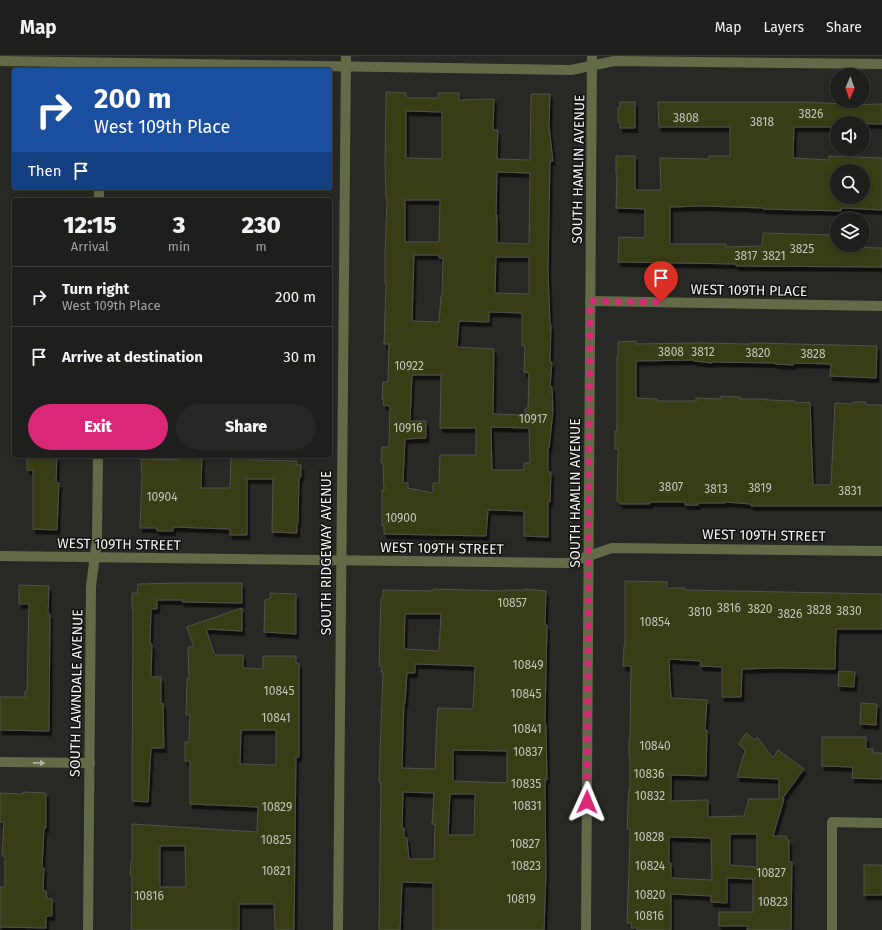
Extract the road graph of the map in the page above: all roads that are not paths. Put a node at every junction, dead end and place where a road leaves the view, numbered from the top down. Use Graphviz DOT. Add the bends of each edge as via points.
graph roads {
  1 [pos="0,61"];
  2 [pos="346,61"];
  3 [pos="592,61"];
  4 [pos="100,63"];
  5 [pos="882,64"];
  6 [pos="590,301"];
  7 [pos="882,306"];
  8 [pos="98,458"];
  9 [pos="882,551"];
  10 [pos="0,556"];
  11 [pos="588,556"];
  12 [pos="95,557"];
  13 [pos="340,560"];
  14 [pos="0,762"];
  15 [pos="90,763"];
  16 [pos="882,823"];
  17 [pos="88,930"];
  18 [pos="338,930"];
  19 [pos="586,930"];
  20 [pos="832,930"];
  1 -- 4 [label="street"];
  2 -- 3 [label="street" via="571,70"];
  2 -- 4 [label="street"];
  2 -- 13 [label="street, SOUTH RIDGEWAY AVENUE"];
  3 -- 5 [label="street"];
  3 -- 6 [label="street, SOUTH HAMLIN AVENUE"];
  6 -- 7 [label="street, WEST 109TH PLACE"];
  6 -- 11 [label="street, SOUTH HAMLIN AVENUE"];
  8 -- 12 [label="street, SOUTH LAWNDALE AVENUE" via="98,540"];
  9 -- 11 [label="street, WEST 109TH STREET" via="612,548"];
  10 -- 12 [label="street, WEST 109TH STREET"];
  11 -- 13 [label="street, WEST 109TH STREET" via="568,563"];
  11 -- 19 [label="street, SOUTH HAMLIN AVENUE"];
  12 -- 13 [label="street, WEST 109TH STREET"];
  12 -- 15 [label="street, SOUTH LAWNDALE AVENUE" via="91,586"];
  13 -- 18 [label="street, SOUTH RIDGEWAY AVENUE"];
  14 -- 15 [label="street, one-way"];
  15 -- 17 [label="street, SOUTH LAWNDALE AVENUE"];
  16 -- 20 [label="street" via="832,822"];
}
